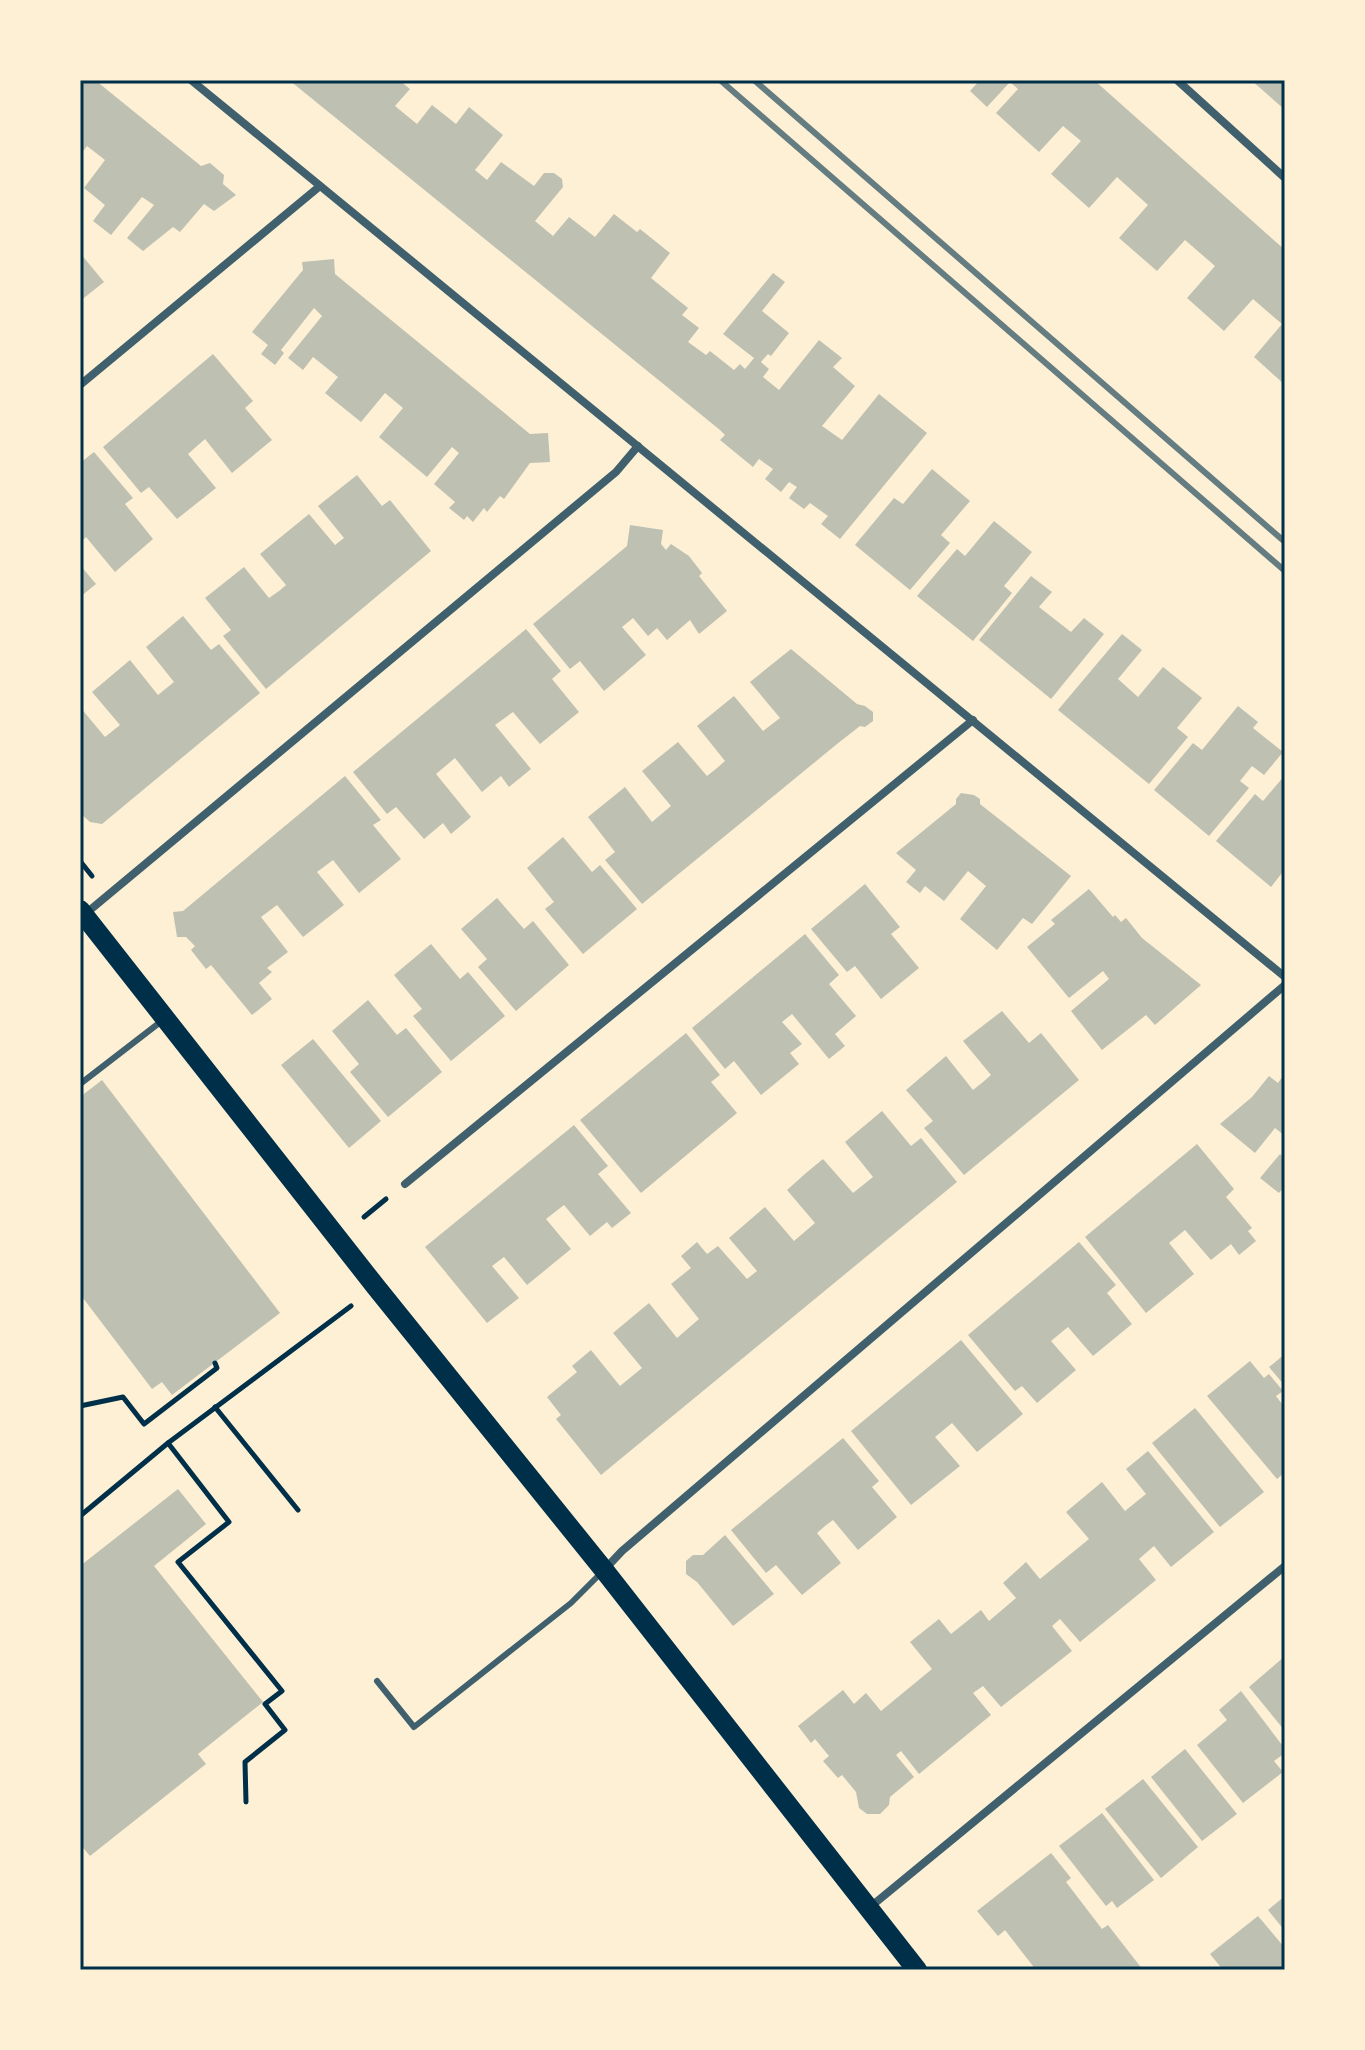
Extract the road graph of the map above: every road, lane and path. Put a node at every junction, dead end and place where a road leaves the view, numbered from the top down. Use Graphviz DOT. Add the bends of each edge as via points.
graph roads {
  1 [pos="191,80"];
  2 [pos="1177,80"];
  3 [pos="1285,178"];
  4 [pos="320,186"];
  5 [pos="80,385"];
  6 [pos="638,446"];
  7 [pos="973,720"];
  8 [pos="82,912"];
  9 [pos="1285,977"];
  10 [pos="1285,985"];
  11 [pos="165,1018"];
  12 [pos="80,1084"];
  13 [pos="405,1184"];
  14 [pos="353,1305"];
  15 [pos="215,1363"];
  16 [pos="80,1406"];
  17 [pos="215,1407"];
  18 [pos="168,1443"];
  19 [pos="298,1510"];
  20 [pos="80,1516"];
  21 [pos="1285,1566"];
  22 [pos="604,1570"];
  23 [pos="377,1681"];
  24 [pos="246,1802"];
  25 [pos="868,1909"];
  26 [pos="917,1970"];
  1 -- 4 [label="street"];
  2 -- 3 [label="street"];
  4 -- 5 [label="street"];
  4 -- 6 [label="street"];
  6 -- 7 [label="street"];
  6 -- 8 [label="street" via="616,472"];
  7 -- 9 [label="street"];
  7 -- 13 [label="street"];
  8 -- 11 [label="main road"];
  10 -- 22 [label="street"];
  11 -- 12 [label="lane"];
  11 -- 22 [label="main road"];
  14 -- 17 [label="path"];
  15 -- 16 [label="path" via="217,1368 144,1424 123,1397"];
  17 -- 18 [label="path"];
  17 -- 19 [label="path"];
  18 -- 20 [label="path"];
  18 -- 24 [label="path" via="229,1522 178,1562 282,1691 265,1704 285,1730 245,1762"];
  21 -- 25 [label="street"];
  22 -- 23 [label="lane" via="571,1603 414,1727"];
  22 -- 25 [label="main road"];
  25 -- 26 [label="main road"];
}
